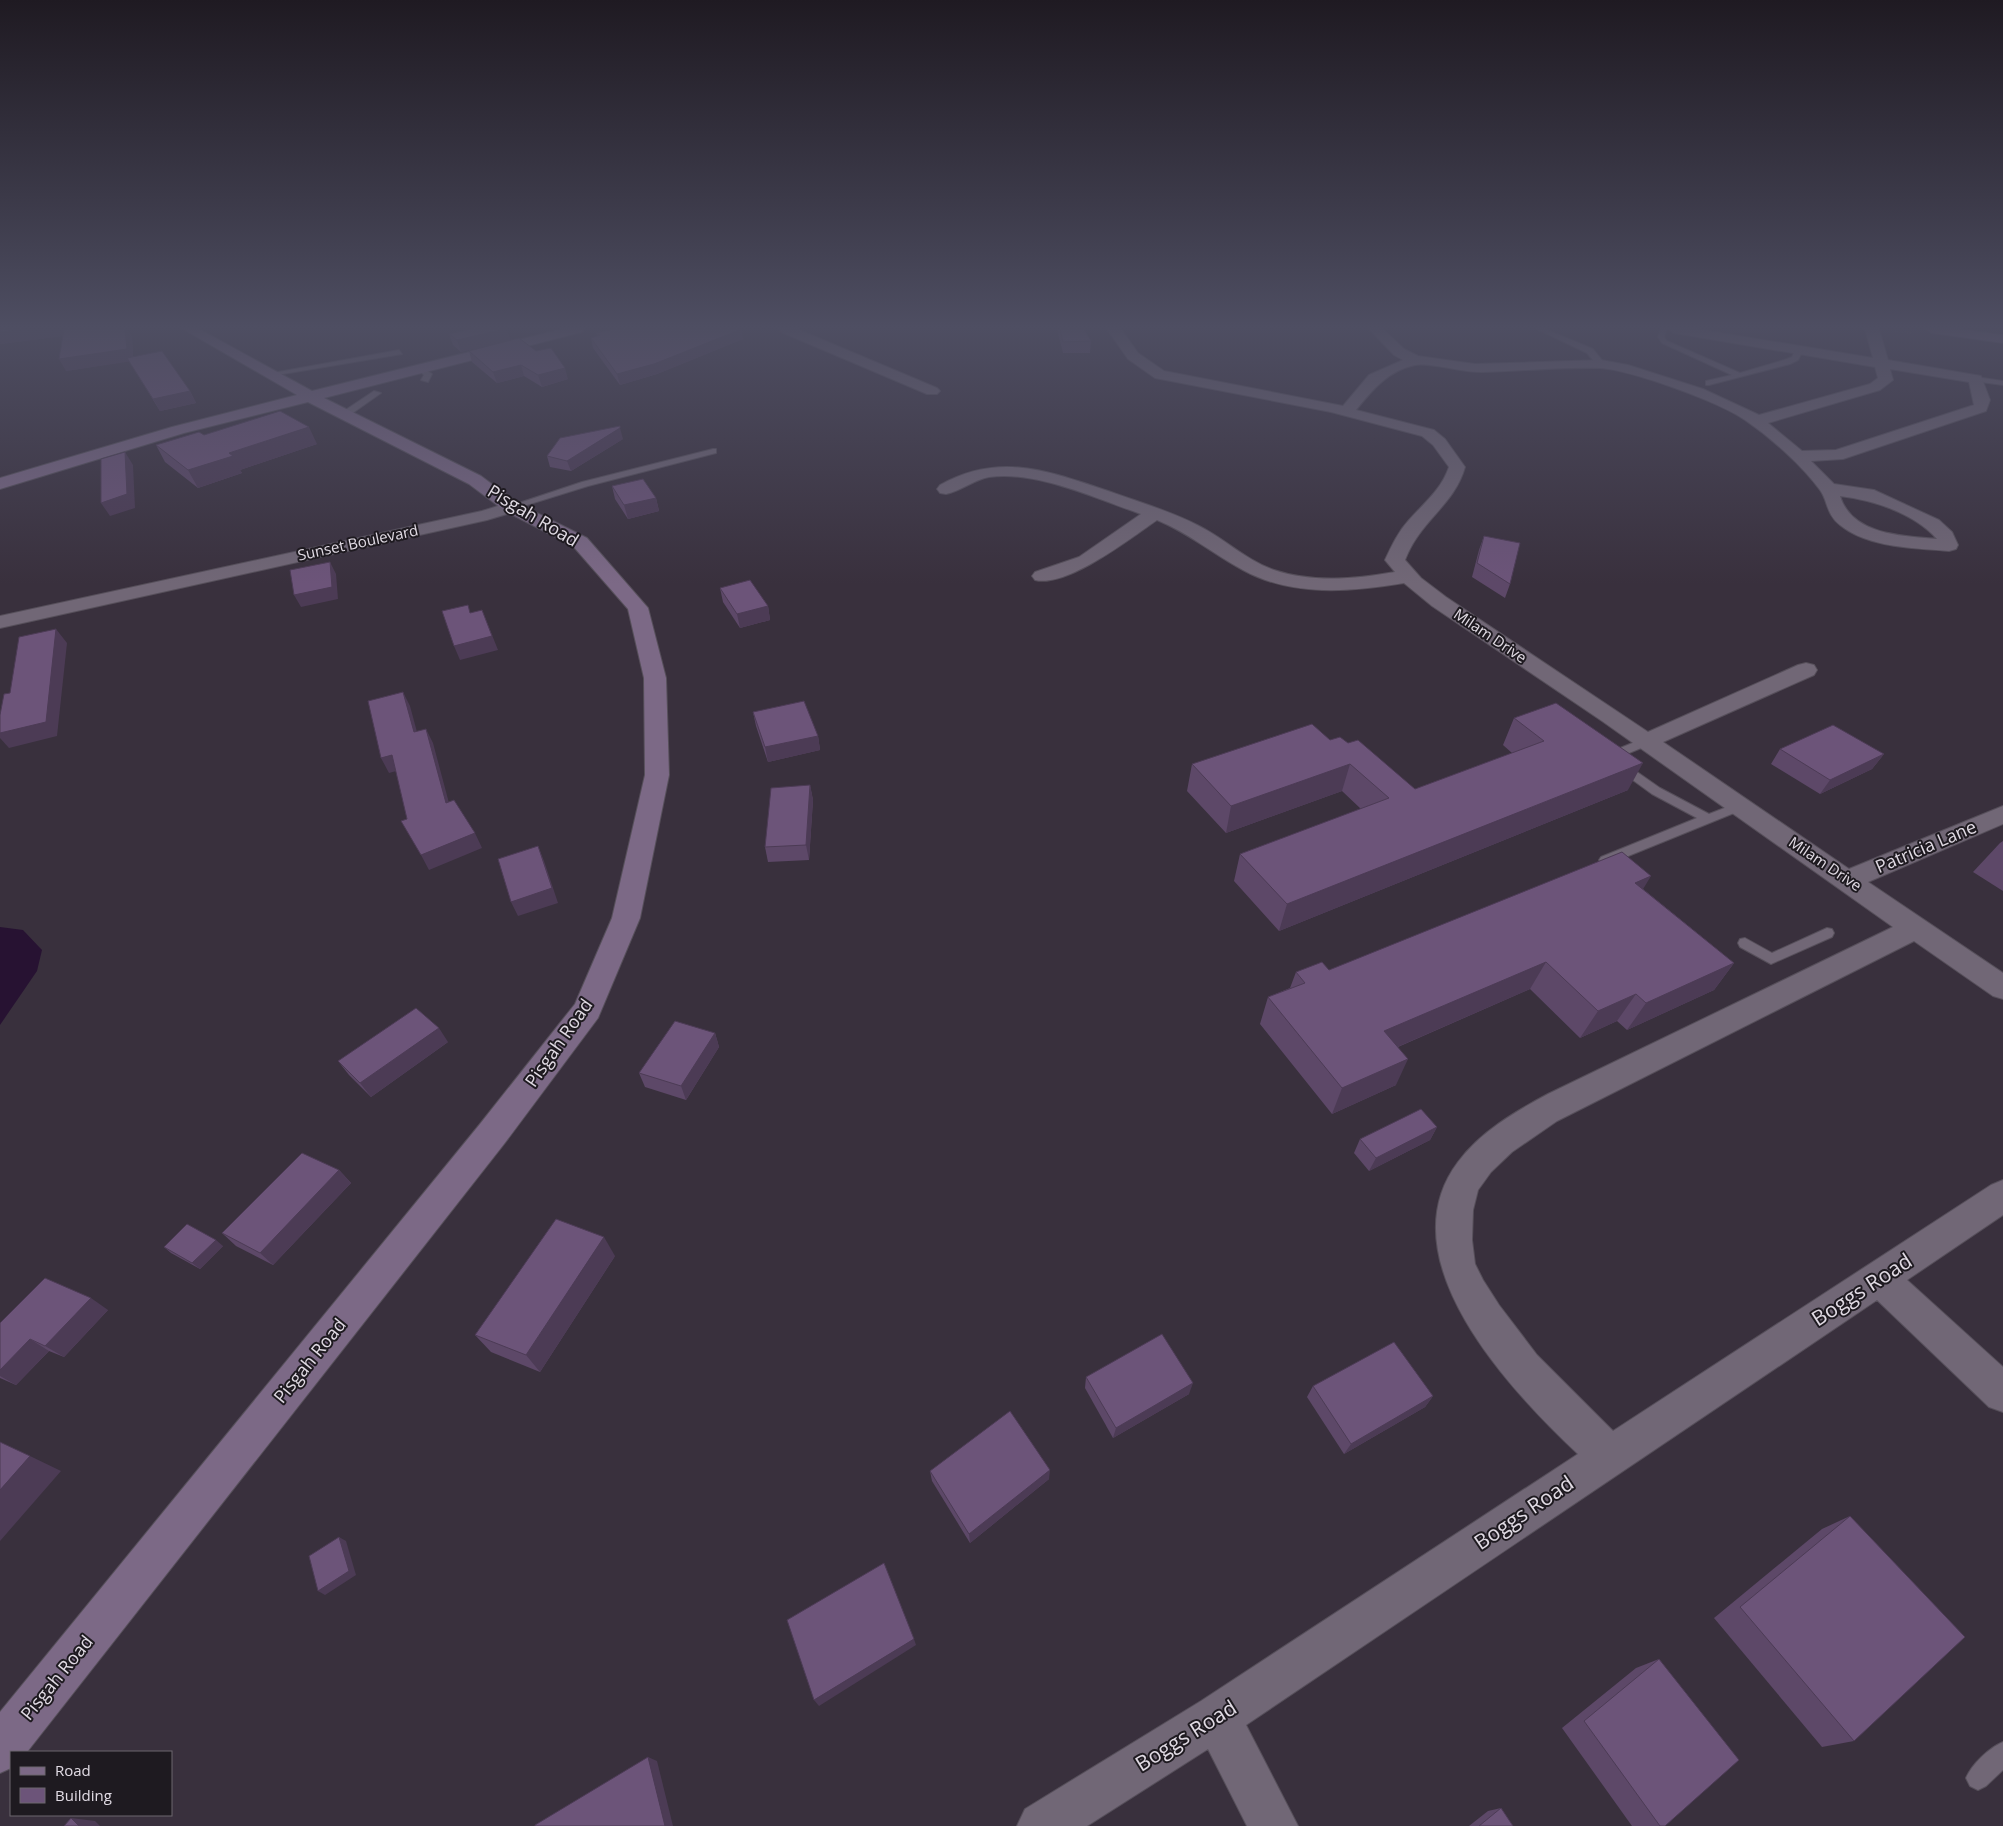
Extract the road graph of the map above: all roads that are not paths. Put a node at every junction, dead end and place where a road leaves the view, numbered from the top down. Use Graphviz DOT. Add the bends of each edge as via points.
graph roads {
  1 [pos="246,414"];
  2 [pos="1356,414"];
  3 [pos="1744,414"];
  4 [pos="1777,414"];
  5 [pos="1962,414"];
  6 [pos="344,415"];
  7 [pos="1756,420"];
  8 [pos="713,452"];
  9 [pos="1798,456"];
  10 [pos="0,484"];
  11 [pos="1829,489"];
  12 [pos="946,490"];
  13 [pos="511,507"];
  14 [pos="1155,514"];
  15 [pos="1042,576"];
  16 [pos="1409,576"];
  17 [pos="0,622"];
  18 [pos="1806,670"];
  19 [pos="1647,741"];
  20 [pos="1740,806"];
  21 [pos="2003,814"];
  22 [pos="1708,819"];
  23 [pos="1594,865"];
  24 [pos="1848,880"];
  25 [pos="1916,928"];
  26 [pos="1827,933"];
  27 [pos="1745,943"];
  28 [pos="2003,988"];
  29 [pos="2003,1196"];
  30 [pos="1879,1278"];
  31 [pos="2003,1393"];
  32 [pos="1610,1456"];
  33 [pos="1217,1718"];
  34 [pos="0,1749"];
  35 [pos="2003,1754"];
  36 [pos="1978,1778"];
  37 [pos="1042,1826"];
  38 [pos="1273,1826"];
  1 -- 10 [label="street"];
  2 -- 16 [label="street, Milam Drive" via="1428,433 1439,442 1457,467 1455,477 1434,507 1402,541 1396,560"];
  3 -- 7 [label="street"];
  4 -- 7 [label="street"];
  5 -- 9 [label="street" via="1838,454"];
  6 -- 13 [label="street, Pisgah Road" via="475,480"];
  7 -- 9 [label="street"];
  8 -- 13 [label="lane, Sunset Boulevard" via="585,484"];
  9 -- 11 [label="street"];
  11 -- 11 [label="street" via="1868,494 1900,507 1933,524 1949,545 1904,542 1856,529 1837,512"];
  12 -- 14 [label="street" via="963,479 984,472 1021,472 1047,477"];
  13 -- 17 [label="street, Sunset Boulevard" via="487,515"];
  13 -- 34 [label="street, Pisgah Road" via="580,542 638,608 655,678 657,775 626,918 587,1010 480,1149"];
  14 -- 15 [label="street" via="1086,561"];
  14 -- 16 [label="street" via="1195,530 1245,564 1293,582 1359,584"];
  16 -- 19 [label="street, Milam Drive" via="1458,614"];
  18 -- 19 [label="street"];
  19 -- 20 [label="street, Milam Drive"];
  19 -- 22 [label="lane" via="1610,759 1656,791"];
  20 -- 22 [label="lane"];
  20 -- 24 [label="street, Milam Drive"];
  21 -- 24 [label="street, Patricia Lane"];
  22 -- 23 [label="lane"];
  24 -- 25 [label="street, Milam Drive"];
  25 -- 28 [label="street, Milam Drive"];
  25 -- 32 [label="street" via="1788,988 1534,1118 1474,1166 1459,1192 1454,1220 1457,1264 1478,1305 1512,1353 1566,1416"];
  26 -- 27 [label="lane" via="1771,959"];
  29 -- 30 [label="street, Boggs Road"];
  30 -- 31 [label="street"];
  30 -- 32 [label="street, Boggs Road"];
  32 -- 33 [label="street, Boggs Road"];
  33 -- 37 [label="street, Boggs Road"];
  33 -- 38 [label="street"];
  35 -- 36 [label="lane"];
}
